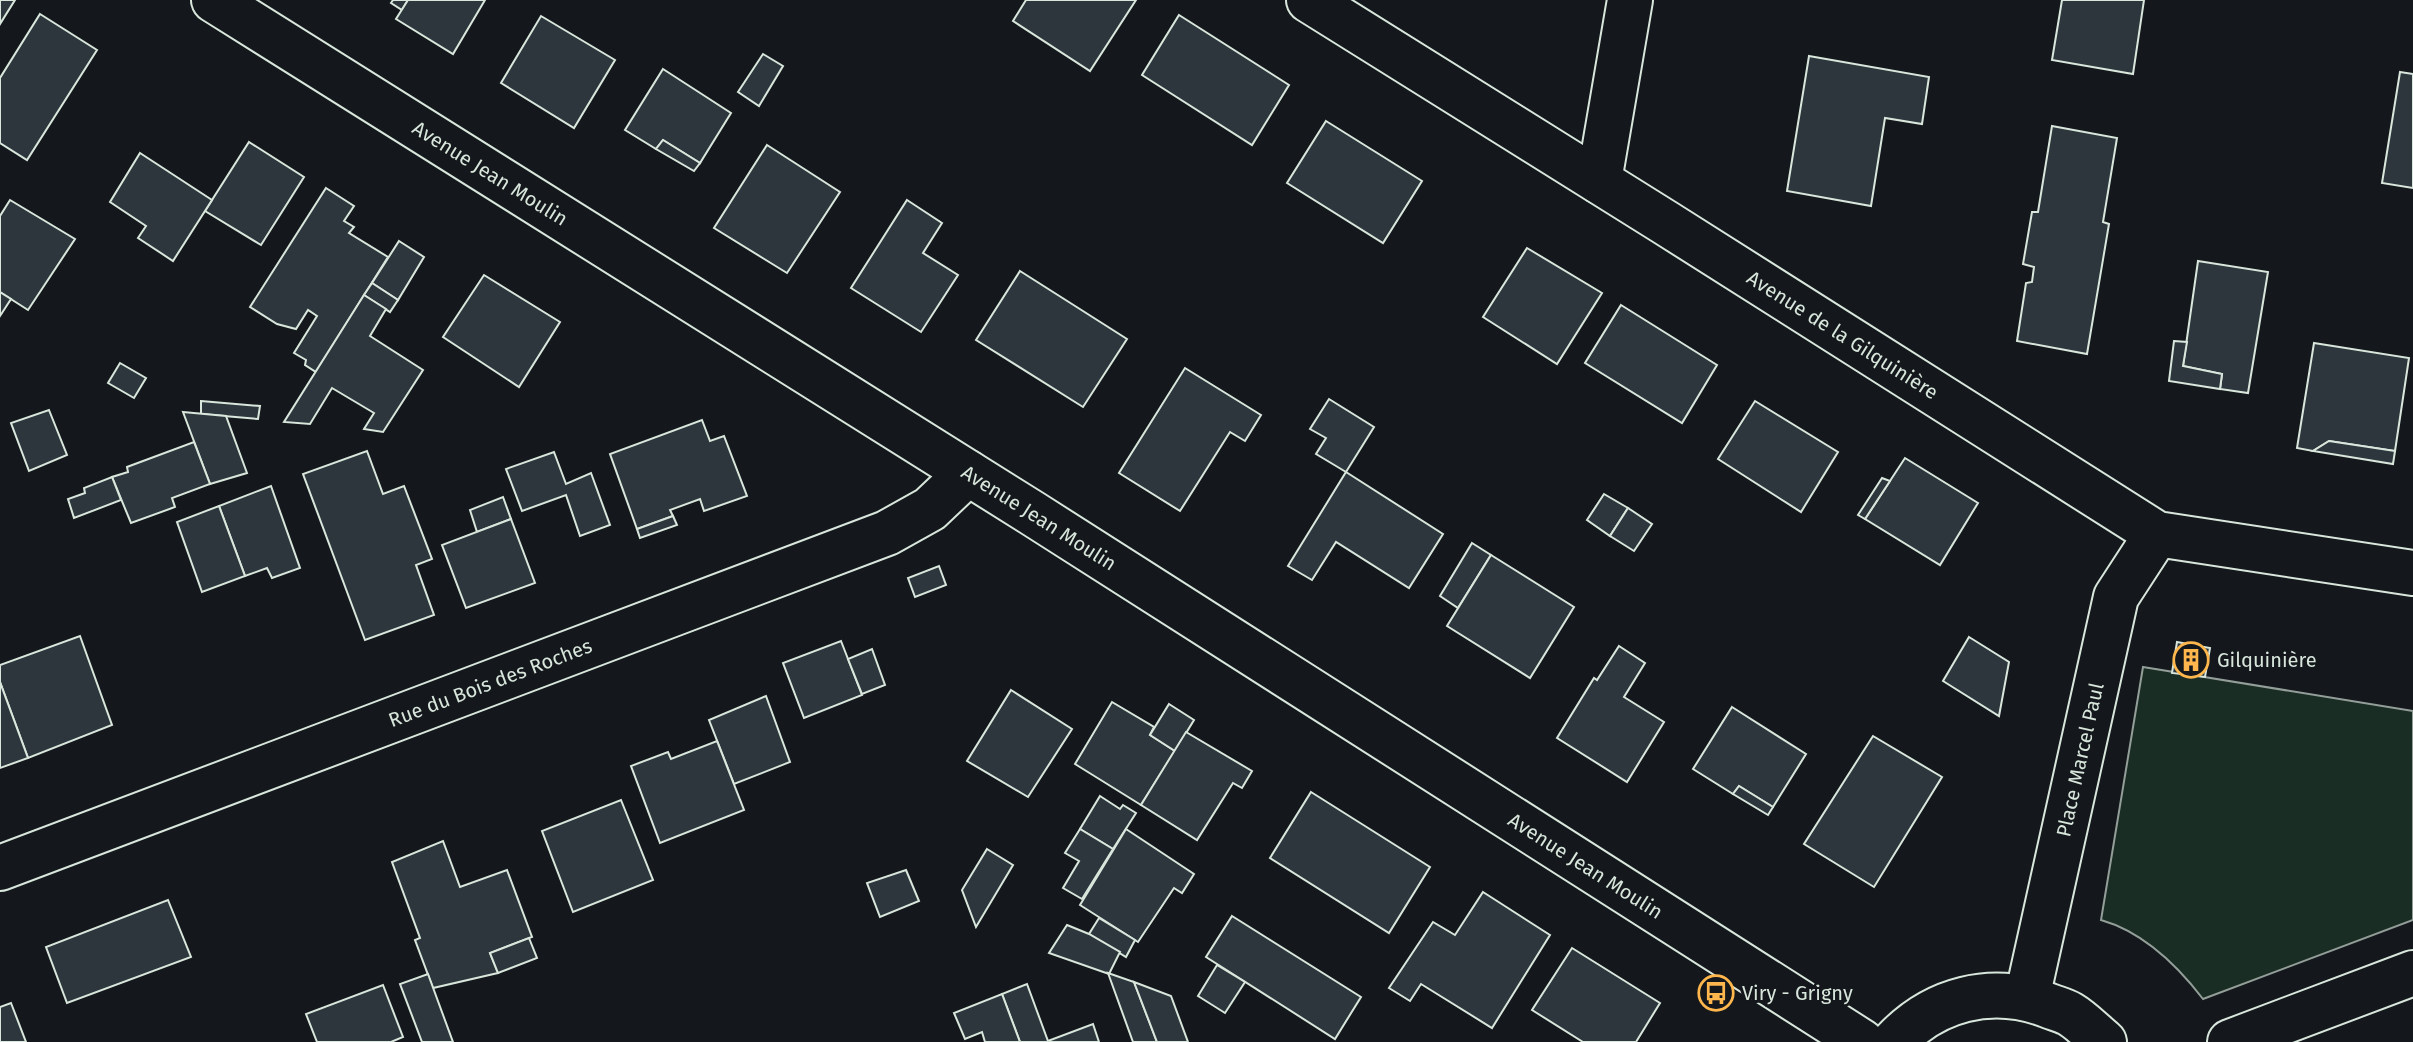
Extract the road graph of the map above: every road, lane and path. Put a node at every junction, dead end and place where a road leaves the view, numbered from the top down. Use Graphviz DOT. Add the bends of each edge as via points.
graph roads {
  1 [pos="214,0"];
  2 [pos="1309,0"];
  3 [pos="1630,0"];
  4 [pos="1599,181"];
  5 [pos="968,473"];
  6 [pos="2157,534"];
  7 [pos="2413,573"];
  8 [pos="0,868"];
  9 [pos="2413,973"];
  10 [pos="2027,998"];
  11 [pos="1862,1042"];
  12 [pos="1894,1042"];
  13 [pos="2104,1042"];
  14 [pos="2230,1042"];
  1 -- 5 [label="street, Avenue Jean Moulin"];
  2 -- 4 [label="street, Avenue de la Gilquinière"];
  3 -- 4 [label="street"];
  4 -- 6 [label="street, Avenue de la Gilquinière"];
  5 -- 8 [label="street, Rue du Bois des Roches" via="930,509 887,533"];
  5 -- 11 [label="street, Avenue Jean Moulin"];
  6 -- 7 [label="street, Avenue de la Gilquinière"];
  6 -- 10 [label="street, Place Marcel Paul" via="2116,597"];
  9 -- 14 [label="street"];
  10 -- 12 [label="street" via="1986,994 1946,1004 1910,1025"];
  10 -- 13 [label="street" via="2070,1014"];
}
